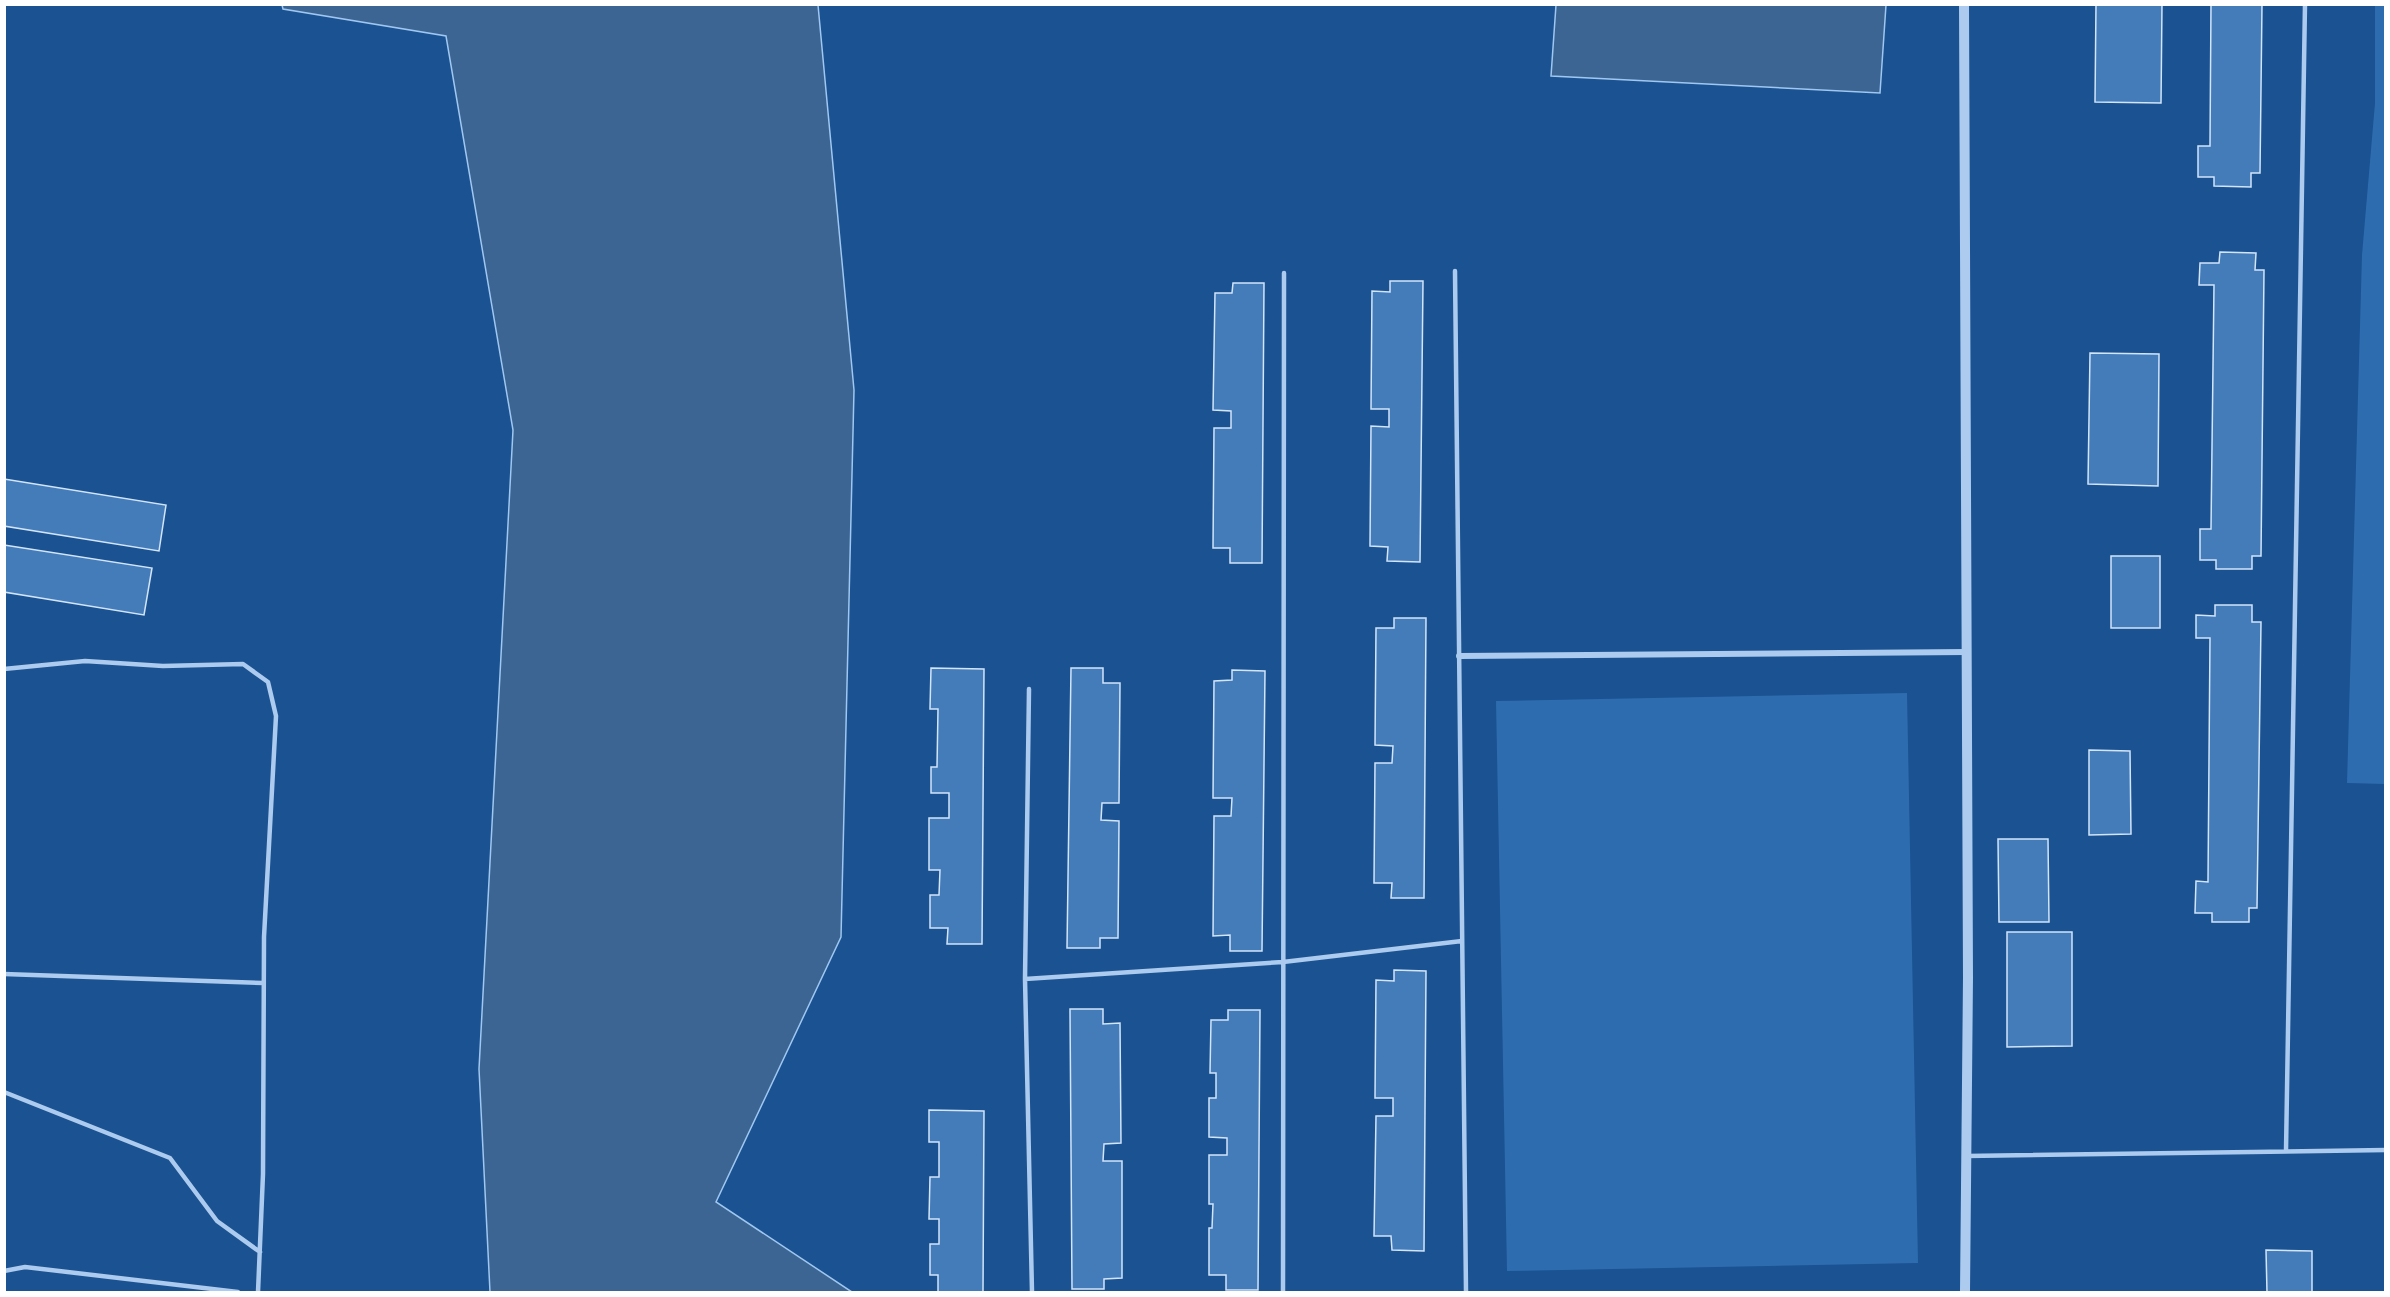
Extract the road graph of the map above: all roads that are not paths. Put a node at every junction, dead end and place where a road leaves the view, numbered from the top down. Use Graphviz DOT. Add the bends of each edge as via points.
graph roads {
  1 [pos="1964,4"];
  2 [pos="2305,4"];
  3 [pos="1455,271"];
  4 [pos="1284,273"];
  5 [pos="1967,652"];
  6 [pos="1460,656"];
  7 [pos="4,669"];
  8 [pos="1029,689"];
  9 [pos="1462,941"];
  10 [pos="1283,962"];
  11 [pos="4,974"];
  12 [pos="1025,979"];
  13 [pos="263,983"];
  14 [pos="4,1092"];
  15 [pos="2385,1150"];
  16 [pos="2286,1151"];
  17 [pos="1966,1156"];
  18 [pos="260,1252"];
  19 [pos="4,1271"];
  20 [pos="238,1293"];
  21 [pos="258,1293"];
  22 [pos="1032,1293"];
  23 [pos="1283,1293"];
  24 [pos="1466,1293"];
  25 [pos="1965,1293"];
  1 -- 5 [label="street"];
  2 -- 16 [label="lane"];
  3 -- 6 [label="lane"];
  4 -- 10 [label="lane"];
  5 -- 6 [label="street"];
  5 -- 17 [label="street"];
  6 -- 9 [label="lane"];
  7 -- 13 [label="lane" via="85,662 163,666 243,664 268,682 276,716"];
  8 -- 12 [label="lane"];
  9 -- 10 [label="lane"];
  9 -- 24 [label="lane"];
  10 -- 12 [label="lane"];
  10 -- 23 [label="lane"];
  11 -- 13 [label="lane"];
  12 -- 22 [label="lane"];
  13 -- 18 [label="lane"];
  14 -- 18 [label="lane" via="170,1158 217,1221"];
  15 -- 16 [label="lane"];
  16 -- 17 [label="lane"];
  17 -- 25 [label="street"];
  18 -- 21 [label="lane"];
  19 -- 20 [label="lane" via="25,1267"];
}
